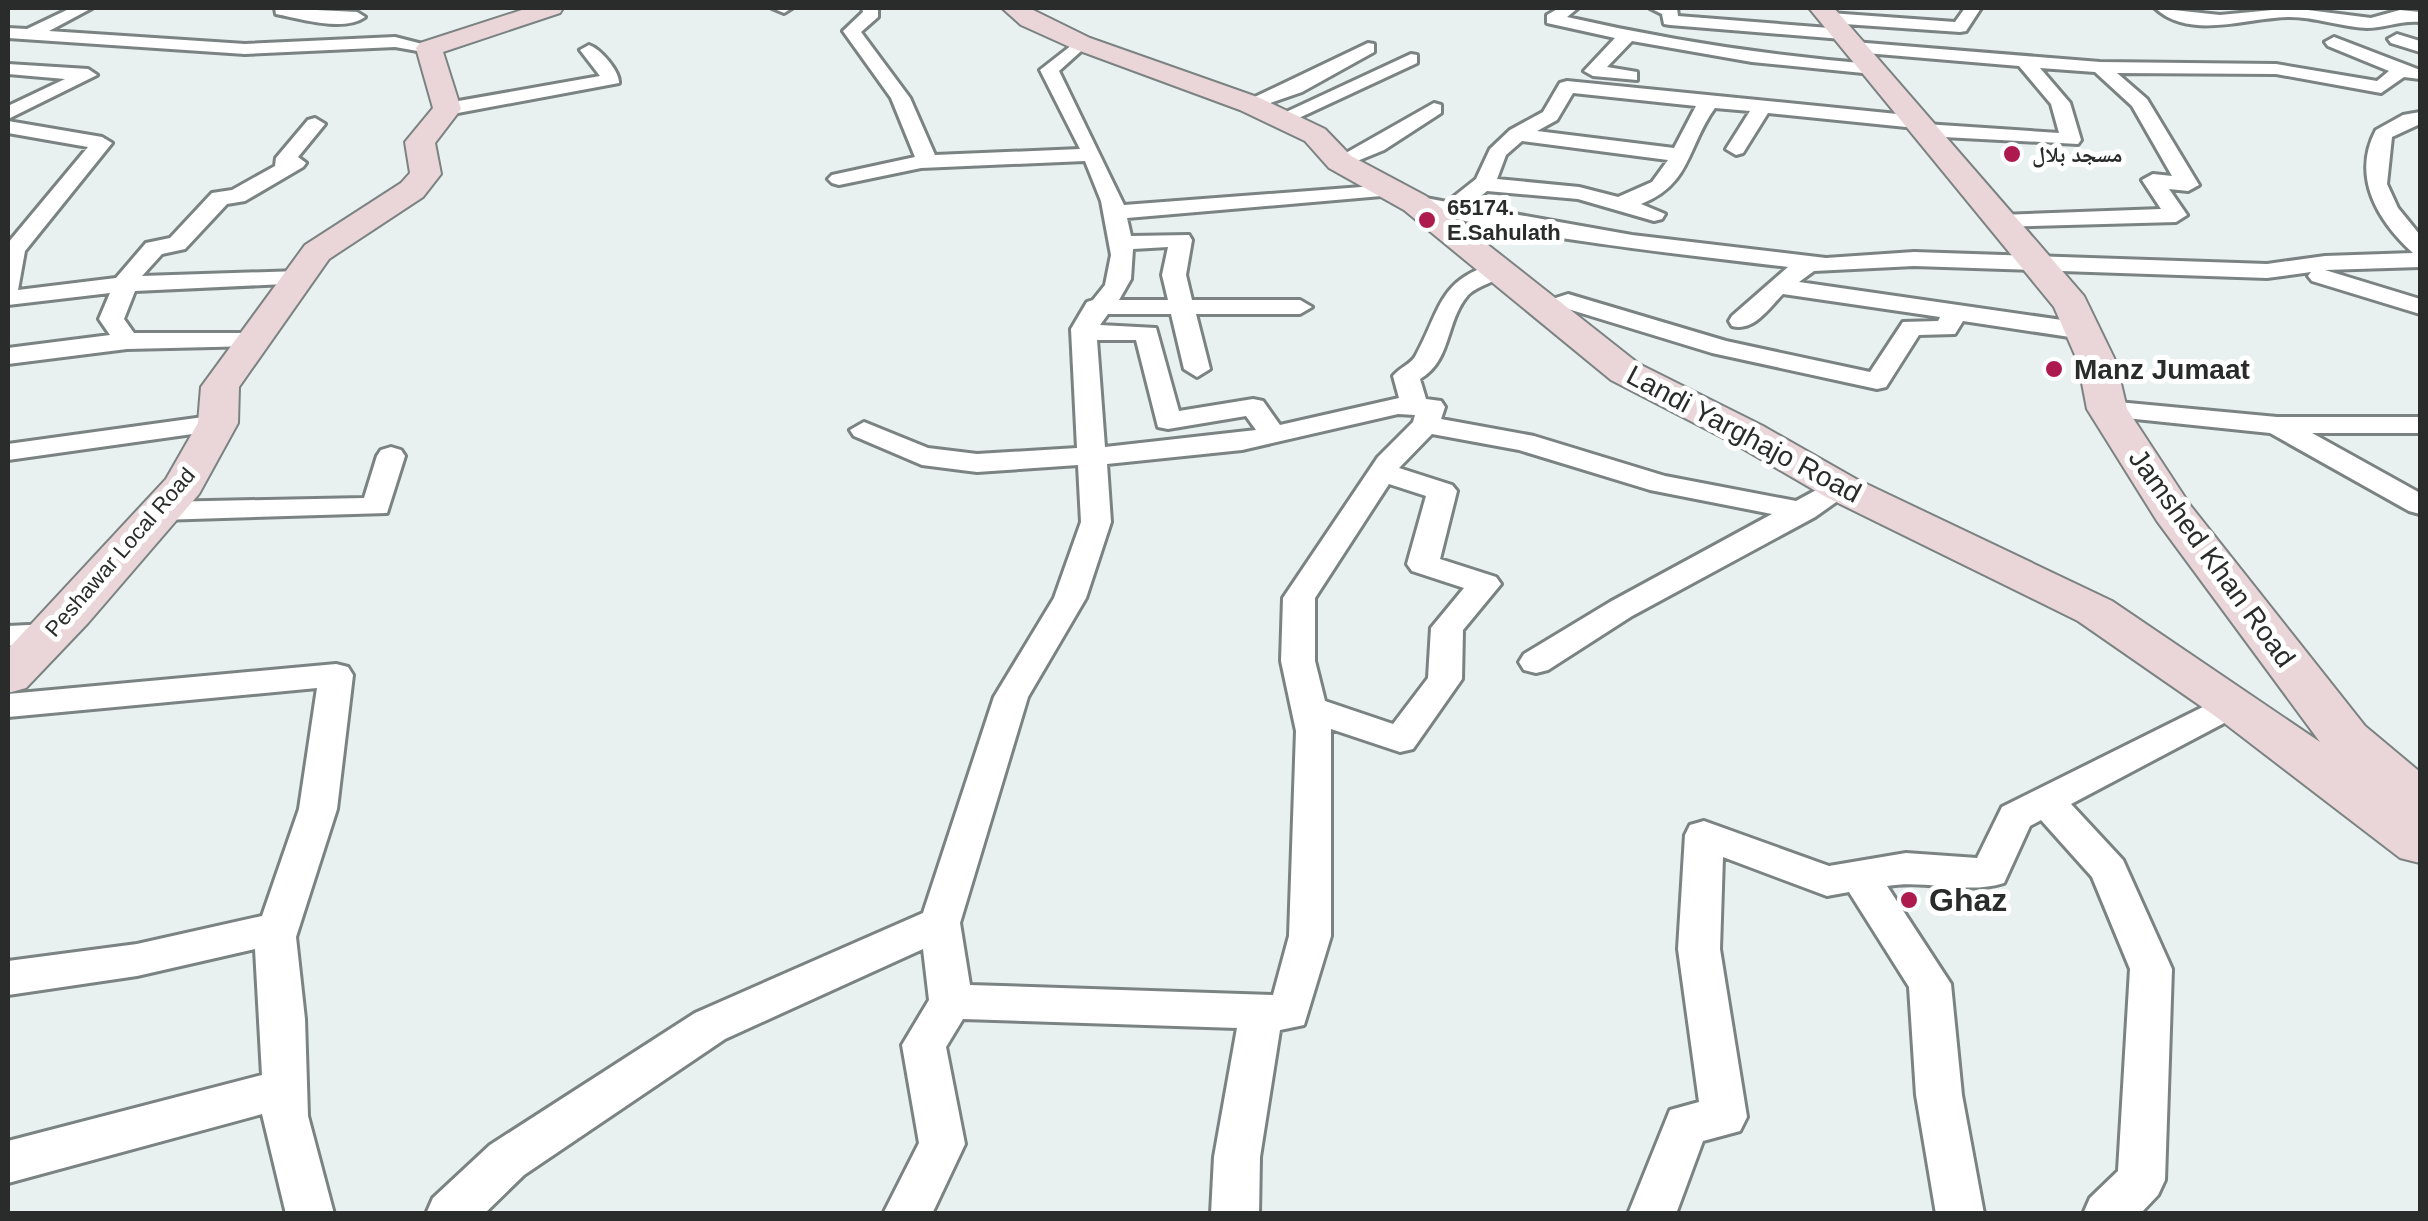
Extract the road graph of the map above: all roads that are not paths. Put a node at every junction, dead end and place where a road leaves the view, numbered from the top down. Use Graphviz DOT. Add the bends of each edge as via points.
graph roads {
  1 [pos="42,8"];
  2 [pos="84,8"];
  3 [pos="286,8"];
  4 [pos="551,8"];
  5 [pos="870,8"];
  6 [pos="1014,8"];
  7 [pos="1570,8"];
  8 [pos="1658,8"];
  9 [pos="1759,8"];
  10 [pos="1973,8"];
  11 [pos="2163,8"];
  12 [pos="2279,9"];
  13 [pos="360,12"];
  14 [pos="2420,17"];
  15 [pos="8,23"];
  16 [pos="1752,27"];
  17 [pos="1837,27"];
  18 [pos="8,33"];
  19 [pos="30,33"];
  20 [pos="1627,36"];
  21 [pos="2397,39"];
  22 [pos="2334,42"];
  23 [pos="1081,43"];
  24 [pos="339,46"];
  25 [pos="429,48"];
  26 [pos="1368,48"];
  27 [pos="2420,48"];
  28 [pos="589,50"];
  29 [pos="1412,59"];
  30 [pos="2024,60"];
  31 [pos="1750,63"];
  32 [pos="2100,67"];
  33 [pos="8,69"];
  34 [pos="2402,69"];
  35 [pos="1873,70"];
  36 [pos="2420,76"];
  37 [pos="1710,101"];
  38 [pos="1250,104"];
  39 [pos="1763,106"];
  40 [pos="1434,108"];
  41 [pos="447,110"];
  42 [pos="8,113"];
  43 [pos="1913,118"];
  44 [pos="2420,118"];
  45 [pos="1281,119"];
  46 [pos="315,124"];
  47 [pos="8,127"];
  48 [pos="1517,134"];
  49 [pos="1736,149"];
  50 [pos="1090,155"];
  51 [pos="1680,155"];
  52 [pos="928,162"];
  53 [pos="1340,162"];
  54 [pos="839,180"];
  55 [pos="1481,184"];
  56 [pos="1419,201"];
  57 [pos="1621,204"];
  58 [pos="1654,214"];
  59 [pos="2001,222"];
  60 [pos="1120,227"];
  61 [pos="2420,248"];
  62 [pos="2420,260"];
  63 [pos="2356,262"];
  64 [pos="1809,263"];
  65 [pos="2038,265"];
  66 [pos="1498,270"];
  67 [pos="2320,276"];
  68 [pos="299,278"];
  69 [pos="126,284"];
  70 [pos="8,286"];
  71 [pos="1778,286"];
  72 [pos="8,298"];
  73 [pos="1179,306"];
  74 [pos="1300,307"];
  75 [pos="2420,307"];
  76 [pos="1546,309"];
  77 [pos="2336,310"];
  78 [pos="1956,311"];
  79 [pos="1090,320"];
  80 [pos="1740,321"];
  81 [pos="2083,331"];
  82 [pos="126,341"];
  83 [pos="251,341"];
  84 [pos="8,356"];
  85 [pos="1197,369"];
  86 [pos="2107,409"];
  87 [pos="1421,416"];
  88 [pos="218,423"];
  89 [pos="2277,425"];
  90 [pos="2420,425"];
  91 [pos="864,430"];
  92 [pos="1273,434"];
  93 [pos="8,452"];
  94 [pos="391,456"];
  95 [pos="1093,457"];
  96 [pos="1382,473"];
  97 [pos="1841,488"];
  98 [pos="2420,506"];
  99 [pos="160,511"];
  100 [pos="1804,512"];
  101 [pos="50,634"];
  102 [pos="8,636"];
  103 [pos="1536,662"];
  104 [pos="8,677"];
  105 [pos="2234,704"];
  106 [pos="8,705"];
  107 [pos="1309,708"];
  108 [pos="2045,800"];
  109 [pos="2420,801"];
  110 [pos="2420,844"];
  111 [pos="1859,876"];
  112 [pos="940,924"];
  113 [pos="278,928"];
  114 [pos="9,982"];
  115 [pos="950,1002"];
  116 [pos="1261,1012"];
  117 [pos="284,1090"];
  118 [pos="8,1162"];
  119 [pos="310,1214"];
  120 [pos="450,1214"];
  121 [pos="907,1214"];
  122 [pos="1235,1214"];
  123 [pos="1652,1214"];
  124 [pos="1960,1214"];
  125 [pos="2107,1214"];
  1 -- 15 [label="street"];
  2 -- 19 [label="street"];
  3 -- 13 [label="street" via="327,18"];
  4 -- 25 [label="street"];
  5 -- 52 [label="street" via="852,31 900,98"];
  6 -- 23 [label="street, Landi Yarghajo Road"];
  7 -- 20 [label="street" via="1553,19"];
  8 -- 16 [label="street" via="1670,10 1670,20"];
  9 -- 16 [label="street"];
  10 -- 17 [label="street" via="1960,27"];
  11 -- 12 [label="street" via="2197,19"];
  12 -- 14 [label="street" via="2371,23"];
  13 -- 24 [label="street"];
  16 -- 17 [label="street"];
  16 -- 31 [label="street"];
  17 -- 30 [label="street"];
  17 -- 35 [label="street, Jamshed Khan Road"];
  18 -- 19 [label="street"];
  19 -- 24 [label="street" via="245,48"];
  20 -- 31 [label="street"];
  20 -- 43 [label="street" via="1593,70"];
  21 -- 27 [label="street"];
  22 -- 34 [label="street"];
  23 -- 38 [label="street, Landi Yarghajo Road"];
  23 -- 50 [label="street" via="1049,70"];
  24 -- 25 [label="street" via="396,42"];
  25 -- 41 [label="street"];
  26 -- 38 [label="street"];
  28 -- 41 [label="street" via="612,78"];
  29 -- 45 [label="street"];
  30 -- 32 [label="street"];
  30 -- 43 [label="street" via="2060,103 2071,140"];
  31 -- 35 [label="street"];
  32 -- 34 [label="street" via="2276,69 2381,87"];
  32 -- 59 [label="street" via="2140,103 2188,185 2153,180 2176,215"];
  33 -- 42 [label="street" via="88,75"];
  34 -- 36 [label="street"];
  35 -- 43 [label="street, Jamshed Khan Road"];
  37 -- 39 [label="street"];
  37 -- 48 [label="street" via="1567,86 1550,116"];
  37 -- 51 [label="street"];
  38 -- 45 [label="street, Landi Yarghajo Road"];
  39 -- 43 [label="street"];
  39 -- 49 [label="street"];
  40 -- 53 [label="street"];
  41 -- 68 [label="street, Peshawar Local Road" via="420,142 426,174 412,190 317,252"];
  43 -- 59 [label="street, Jamshed Khan Road"];
  44 -- 61 [label="street" via="2383,134 2373,162 2380,204"];
  45 -- 53 [label="street, Landi Yarghajo Road" via="1315,135"];
  46 -- 69 [label="street" via="283,162 296,163 237,196 220,198 177,244 154,248"];
  47 -- 70 [label="street" via="102,143 14,250"];
  48 -- 51 [label="street"];
  48 -- 55 [label="street" via="1497,153"];
  50 -- 52 [label="street"];
  50 -- 60 [label="street"];
  51 -- 57 [label="street" via="1662,186"];
  52 -- 54 [label="street"];
  53 -- 56 [label="street, Landi Yarghajo Road"];
  55 -- 56 [label="street"];
  55 -- 57 [label="street"];
  56 -- 60 [label="street"];
  56 -- 64 [label="street" via="1632,242"];
  56 -- 66 [label="street, Landi Yarghajo Road"];
  57 -- 58 [label="street"];
  59 -- 65 [label="street, Jamshed Khan Road"];
  60 -- 73 [label="street" via="1181,240 1174,276"];
  60 -- 79 [label="street" via="1117,284"];
  62 -- 63 [label="street"];
  63 -- 65 [label="street" via="2267,271"];
  63 -- 67 [label="street"];
  64 -- 65 [label="street"];
  64 -- 71 [label="street"];
  65 -- 81 [label="street, Jamshed Khan Road" via="2071,304"];
  66 -- 76 [label="street, Landi Yarghajo Road"];
  66 -- 87 [label="street" via="1461,288 1426,364 1406,376"];
  67 -- 75 [label="street"];
  67 -- 77 [label="street"];
  68 -- 69 [label="street"];
  68 -- 83 [label="street, Peshawar Local Road"];
  69 -- 72 [label="street"];
  69 -- 82 [label="street" via="111,319"];
  71 -- 78 [label="street"];
  71 -- 80 [label="street"];
  73 -- 74 [label="street"];
  73 -- 79 [label="street"];
  73 -- 85 [label="street"];
  76 -- 78 [label="street" via="1568,301 1786,364 1877,381 1912,326 1946,329"];
  76 -- 97 [label="street, Landi Yarghajo Road" via="1626,372"];
  78 -- 81 [label="street"];
  79 -- 92 [label="street" via="1147,333 1168,421 1253,407"];
  79 -- 95 [label="street"];
  81 -- 86 [label="street, Jamshed Khan Road"];
  82 -- 83 [label="street"];
  82 -- 84 [label="street"];
  83 -- 88 [label="street, Peshawar Local Road" via="220,387"];
  86 -- 89 [label="street"];
  86 -- 109 [label="street, Jamshed Khan Road" via="2172,512 2346,738"];
  87 -- 92 [label="street" via="1398,406"];
  87 -- 96 [label="street"];
  87 -- 100 [label="street" via="1660,484"];
  88 -- 93 [label="street"];
  88 -- 99 [label="street, Peshawar Local Road" via="184,485"];
  89 -- 90 [label="street"];
  89 -- 98 [label="street"];
  91 -- 95 [label="street" via="948,462"];
  92 -- 95 [label="street"];
  94 -- 99 [label="street" via="376,506"];
  95 -- 112 [label="street" via="1096,522 1070,598 1011,698"];
  96 -- 107 [label="street" via="1300,598 1298,661"];
  96 -- 107 [label="street" via="1442,491 1423,564 1485,584 1446,628 1446,678 1400,740"];
  97 -- 100 [label="street"];
  97 -- 105 [label="street, Landi Yarghajo Road" via="2095,611"];
  99 -- 101 [label="street, Peshawar Local Road"];
  100 -- 103 [label="street"];
  101 -- 102 [label="street"];
  101 -- 104 [label="street, Peshawar Local Road"];
  105 -- 108 [label="street"];
  105 -- 110 [label="street, Landi Yarghajo Road"];
  106 -- 113 [label="street" via="336,675 318,809"];
  107 -- 116 [label="street" via="1310,936 1289,1013"];
  108 -- 111 [label="street" via="2015,816 1990,872 1906,868"];
  108 -- 125 [label="street" via="2109,870 2151,969 2141,1180"];
  111 -- 123 [label="street" via="1827,881 1704,836 1700,949 1724,1117 1686,1124"];
  111 -- 124 [label="street" via="1930,984 1939,1094"];
  112 -- 115 [label="street"];
  112 -- 120 [label="street" via="710,1026 507,1160"];
  113 -- 114 [label="street"];
  113 -- 117 [label="street"];
  115 -- 116 [label="street"];
  115 -- 121 [label="street" via="924,1045 942,1144"];
  116 -- 122 [label="street"];
  117 -- 118 [label="street"];
  117 -- 119 [label="street"];
}
